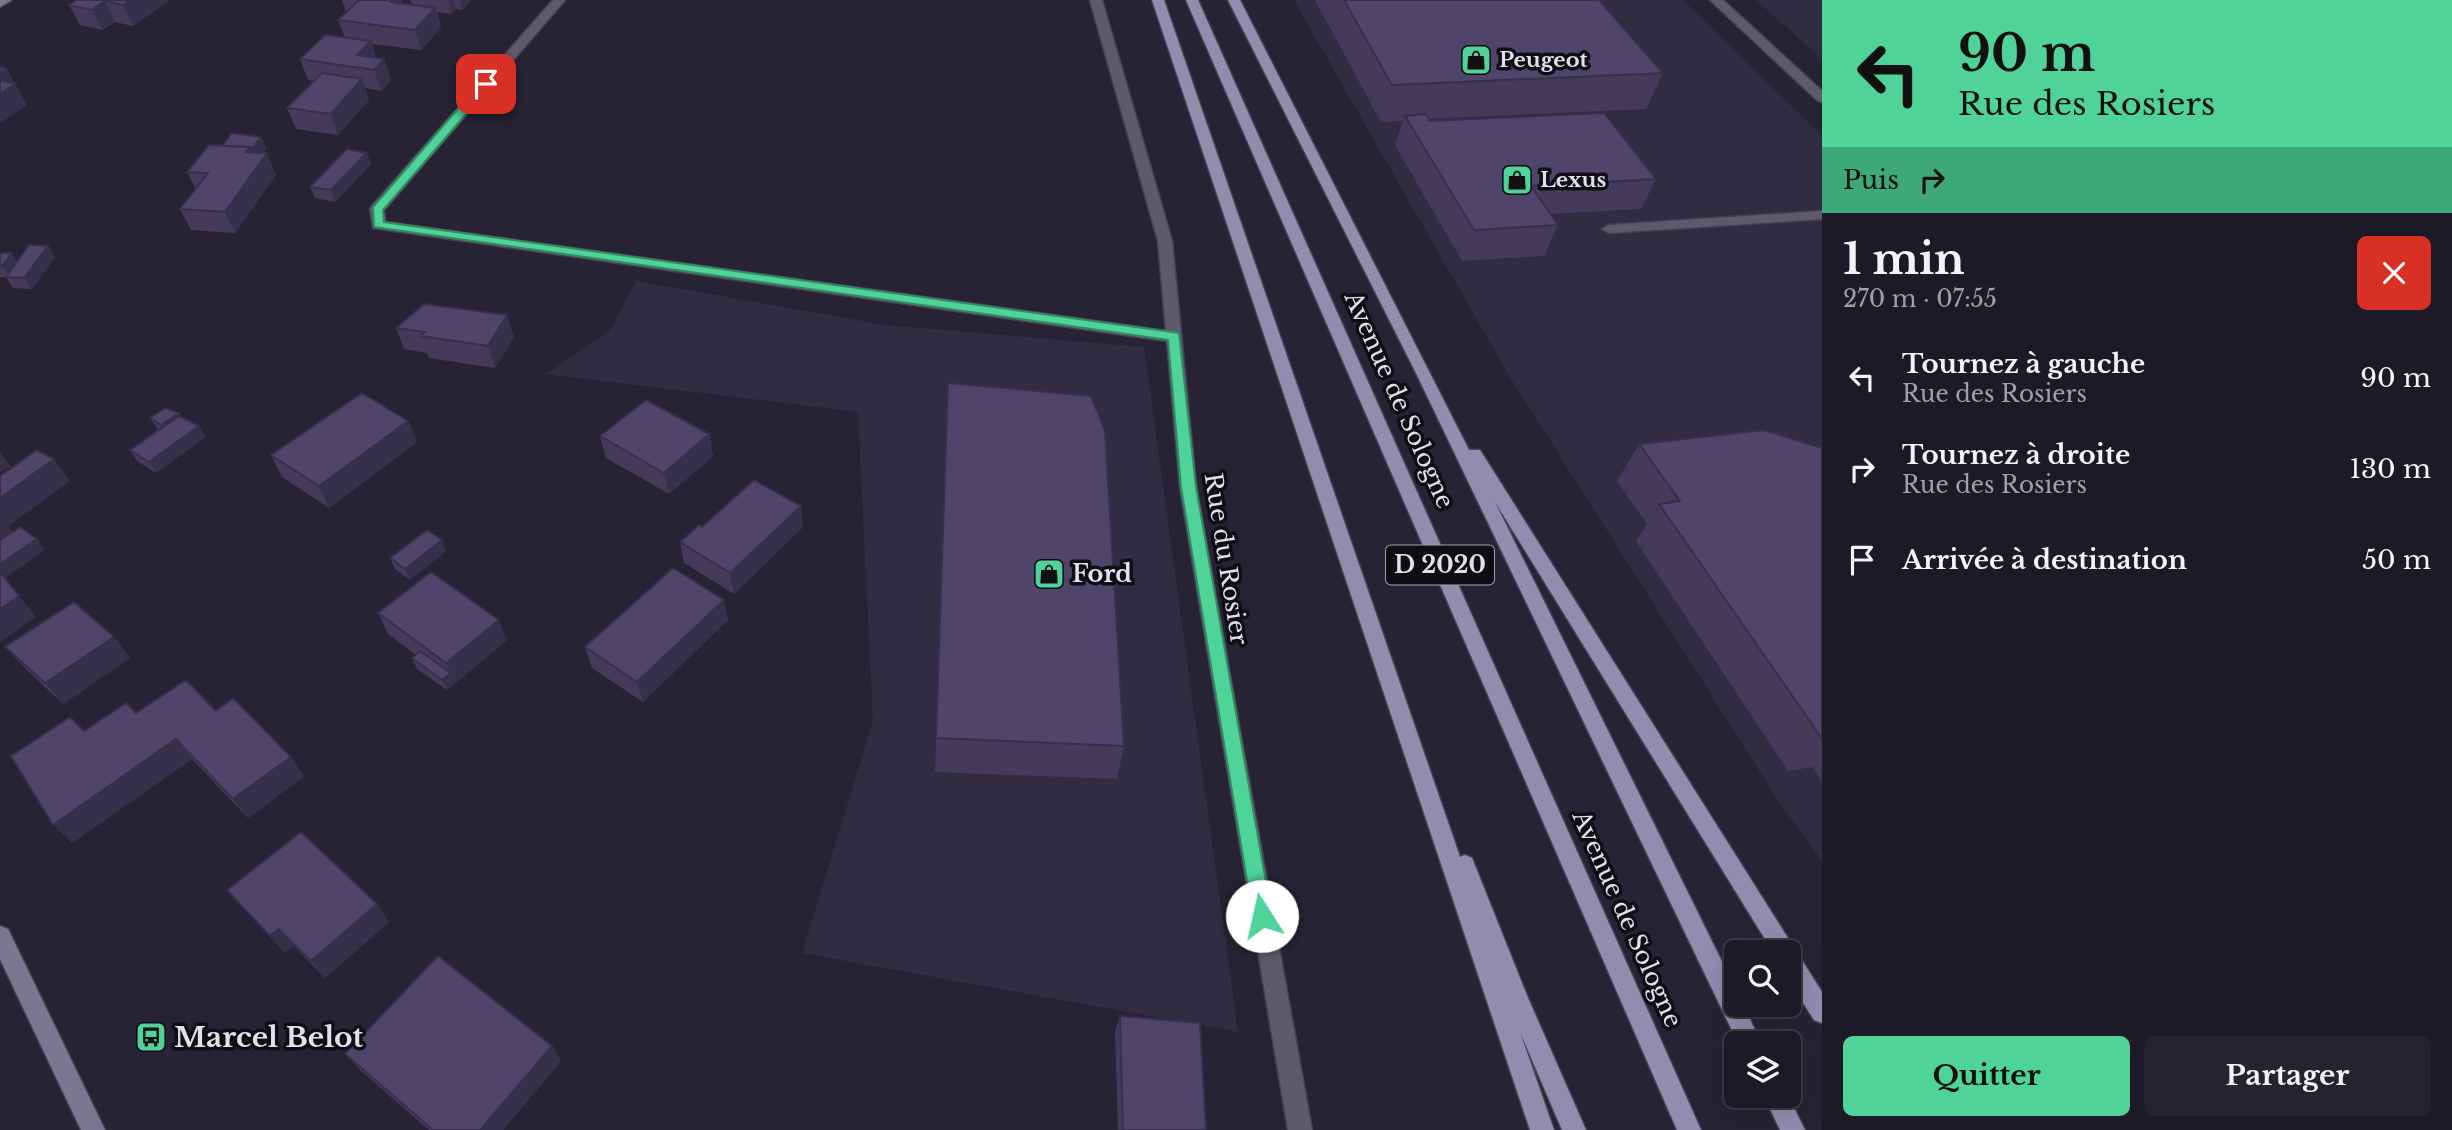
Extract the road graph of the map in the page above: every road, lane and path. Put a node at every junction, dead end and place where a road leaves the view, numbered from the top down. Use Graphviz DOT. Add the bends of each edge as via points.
graph roads {
  1 [pos="6,0"];
  2 [pos="559,0"];
  3 [pos="1096,0"];
  4 [pos="1158,0"];
  5 [pos="1192,0"];
  6 [pos="1234,0"];
  7 [pos="1716,0"];
  8 [pos="0,4"];
  9 [pos="1822,97"];
  10 [pos="1822,215"];
  11 [pos="1609,229"];
  12 [pos="1174,337"];
  13 [pos="1424,373"];
  14 [pos="1381,653"];
  15 [pos="0,936"];
  16 [pos="1778,940"];
  17 [pos="6,964"];
  18 [pos="1801,979"];
  19 [pos="1822,1012"];
  20 [pos="1744,1031"];
  21 [pos="1782,1108"];
  22 [pos="93,1130"];
  23 [pos="1300,1130"];
  24 [pos="1542,1130"];
  25 [pos="1574,1130"];
  26 [pos="1689,1130"];
  27 [pos="1793,1130"];
  1 -- 8 [label="main road"];
  2 -- 12 [label="street" via="377,209 378,225"];
  3 -- 12 [label="street, Rue du Rosier" via="1166,241"];
  4 -- 14 [label="main road"];
  5 -- 26 [label="main road, Avenue de Sologne / D 2020"];
  6 -- 13 [label="main road, Avenue de Sologne / D 2020"];
  7 -- 9 [label="street"];
  10 -- 11 [label="street"];
  12 -- 23 [label="street, Rue du Rosier" via="1188,487"];
  13 -- 16 [label="main road"];
  13 -- 20 [label="main road, Avenue de Sologne / D 2020"];
  14 -- 24 [label="main road"];
  14 -- 25 [label="main road" via="1518,1001"];
  15 -- 17 [label="main road"];
  17 -- 22 [label="main road"];
  18 -- 19 [label="main road"];
  21 -- 27 [label="main road"];
}
